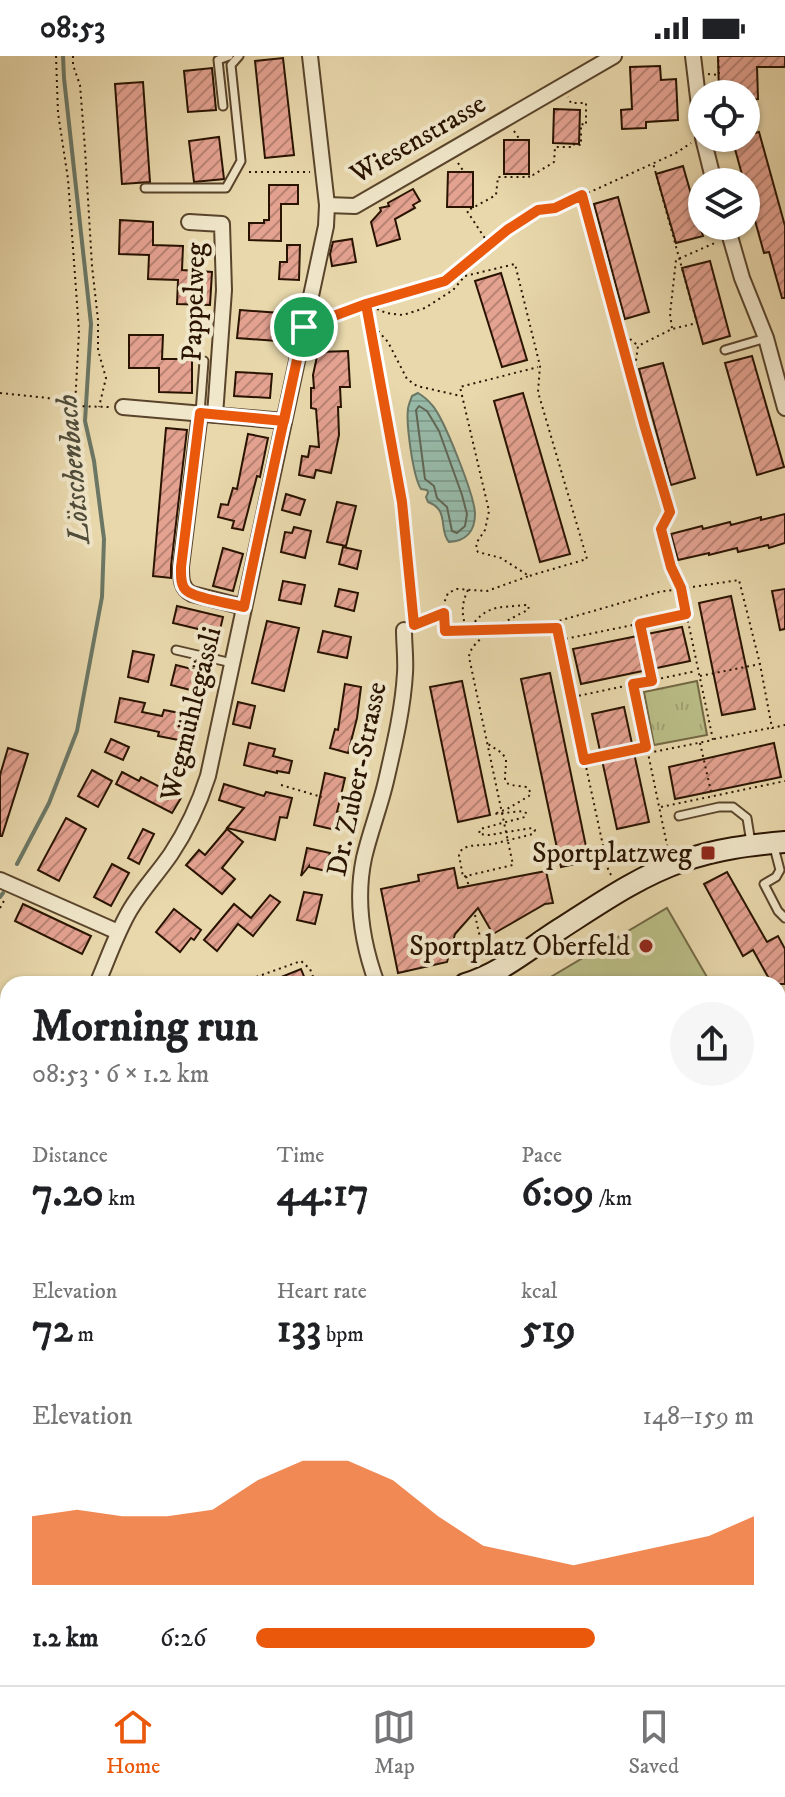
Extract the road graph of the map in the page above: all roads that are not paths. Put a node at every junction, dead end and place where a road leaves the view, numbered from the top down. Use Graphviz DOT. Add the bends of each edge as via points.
graph roads {
  1 [pos="229,56"];
  2 [pos="239,56"];
  3 [pos="310,56"];
  4 [pos="614,56"];
  5 [pos="693,56"];
  6 [pos="696,80"];
  7 [pos="223,106"];
  8 [pos="145,188"];
  9 [pos="327,205"];
  10 [pos="189,222"];
  11 [pos="731,240"];
  12 [pos="766,338"];
  13 [pos="725,350"];
  14 [pos="204,361"];
  15 [pos="123,407"];
  16 [pos="785,408"];
  17 [pos="200,413"];
  18 [pos="215,415"];
  19 [pos="284,421"];
  20 [pos="244,607"];
  21 [pos="409,628"];
  22 [pos="176,650"];
  23 [pos="232,663"];
  24 [pos="679,816"];
  25 [pos="770,843"];
  26 [pos="782,865"];
  27 [pos="0,880"];
  28 [pos="785,918"];
  29 [pos="118,932"];
  30 [pos="105,976"];
  31 [pos="374,976"];
  32 [pos="486,976"];
  1 -- 7 [label="lane" via="218,60"];
  2 -- 8 [label="lane" via="231,65 241,161 226,188"];
  3 -- 9 [label="street, Wegmühlegässli"];
  4 -- 9 [label="street, Wiesenstrasse" via="355,206"];
  5 -- 6 [label="street"];
  9 -- 19 [label="street, Wegmühlegässli"];
  10 -- 18 [label="street, Pappelweg" via="222,224 224,290"];
  11 -- 12 [label="street"];
  12 -- 13 [label="lane"];
  12 -- 16 [label="street"];
  14 -- 17 [label="lane"];
  15 -- 17 [label="street"];
  17 -- 18 [label="street"];
  17 -- 20 [label="street" via="182,583 192,594"];
  18 -- 19 [label="street"];
  19 -- 20 [label="street, Wegmühlegässli"];
  20 -- 23 [label="street, Wegmühlegässli"];
  21 -- 31 [label="street, Dr. Zuber-Strasse" via="398,726 361,885 362,929"];
  22 -- 23 [label="lane"];
  23 -- 29 [label="street, Wegmühlegässli" via="197,808"];
  24 -- 25 [label="lane" via="733,807"];
  25 -- 26 [label="lane"];
  25 -- 32 [label="main road" via="708,853 666,867"];
  26 -- 28 [label="lane" via="764,884"];
  27 -- 29 [label="street"];
  29 -- 30 [label="street, Wegmühlegässli"];
}
